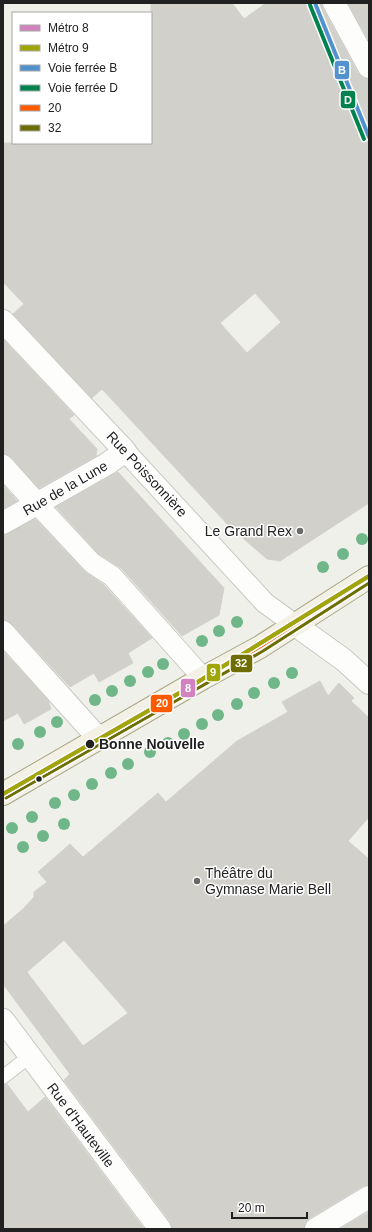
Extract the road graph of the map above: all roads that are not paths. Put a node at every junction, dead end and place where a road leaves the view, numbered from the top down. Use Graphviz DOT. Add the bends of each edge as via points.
graph roads {
  1 [pos="334,3"];
  2 [pos="369,67"];
  3 [pos="3,321"];
  4 [pos="125,451"];
  5 [pos="3,466"];
  6 [pos="37,504"];
  7 [pos="3,523"];
  8 [pos="369,577"];
  9 [pos="294,624"];
  10 [pos="3,632"];
  11 [pos="203,678"];
  12 [pos="369,683"];
  13 [pos="99,739"];
  14 [pos="3,794"];
  15 [pos="3,1020"];
  16 [pos="30,1056"];
  17 [pos="3,1077"];
  18 [pos="369,1197"];
  19 [pos="160,1229"];
  20 [pos="316,1229"];
  1 -- 2 [label="street"];
  3 -- 4 [label="street, Rue Poissonnière"];
  4 -- 6 [label="street, Rue de la Lune"];
  4 -- 9 [label="street, Rue Poissonnière" via="265,603"];
  5 -- 6 [label="street"];
  6 -- 7 [label="street, Rue de la Lune"];
  6 -- 11 [label="street" via="92,563 112,576"];
  8 -- 9 [label="main road"];
  9 -- 11 [label="main road" via="260,647"];
  9 -- 12 [label="street" via="344,660"];
  10 -- 13 [label="street"];
  11 -- 13 [label="main road"];
  13 -- 14 [label="main road"];
  15 -- 16 [label="street, Rue d'Hauteville"];
  16 -- 17 [label="lane"];
  16 -- 19 [label="street, Rue d'Hauteville"];
  18 -- 20 [label="street"];
}
